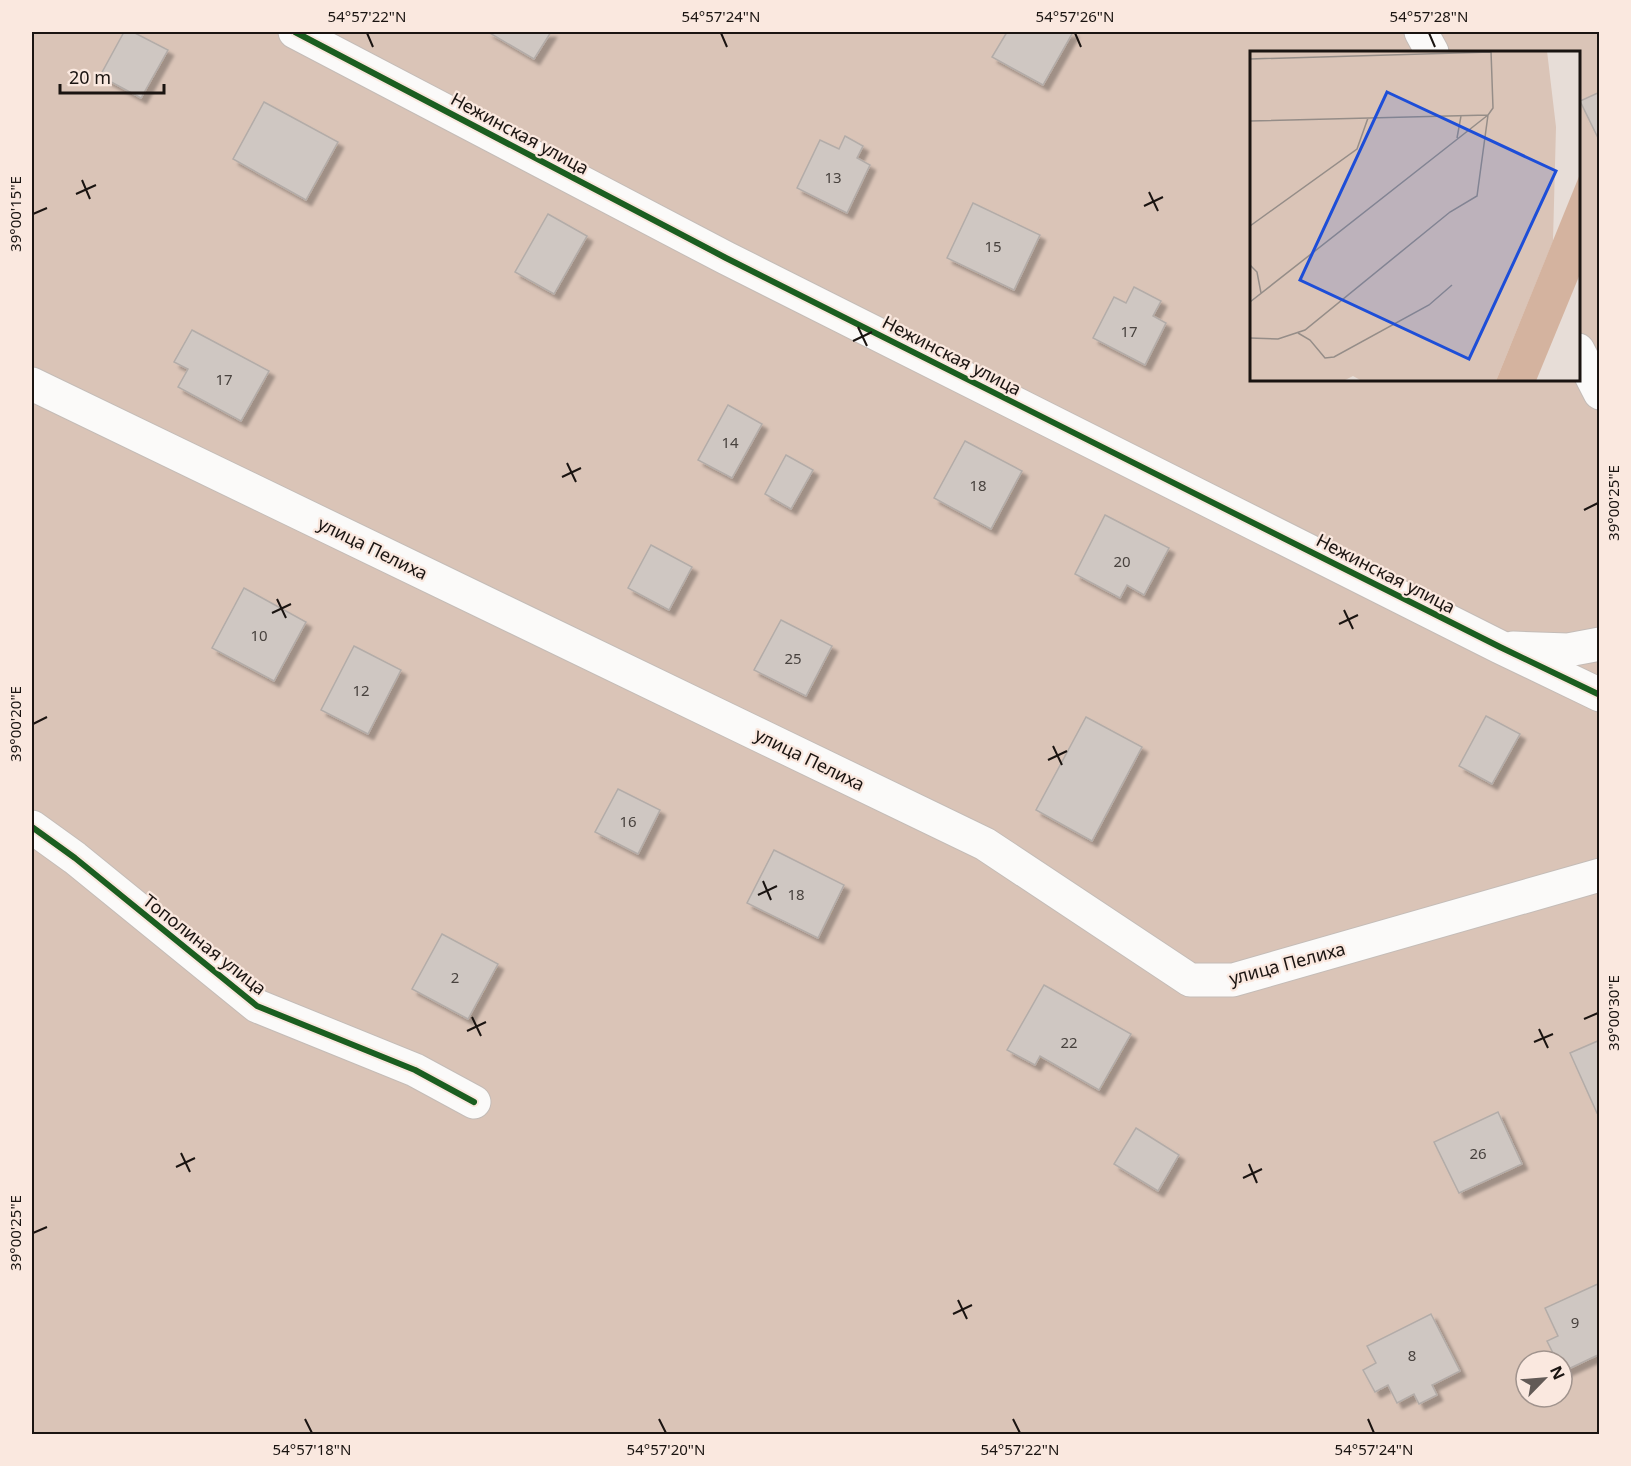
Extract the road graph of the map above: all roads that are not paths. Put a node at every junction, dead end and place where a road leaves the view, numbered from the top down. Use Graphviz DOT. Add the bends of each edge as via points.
graph roads {
  1 [pos="296,32"];
  2 [pos="1421,32"];
  3 [pos="1431,51"];
  4 [pos="1580,354"];
  5 [pos="32,384"];
  6 [pos="1599,393"];
  7 [pos="1599,644"];
  8 [pos="1500,647"];
  9 [pos="1599,695"];
  10 [pos="32,827"];
  11 [pos="1599,875"];
  12 [pos="474,1102"];
  1 -- 8 [label="street, Нежинская улица" via="726,258"];
  2 -- 3 [label="street"];
  4 -- 6 [label="street"];
  5 -- 11 [label="street, улица Пелиха" via="985,844 1190,980 1233,980"];
  7 -- 8 [label="street" via="1568,650"];
  8 -- 9 [label="street, Нежинская улица"];
  10 -- 12 [label="street, Тополиная улица" via="257,1006 415,1070"];
}
